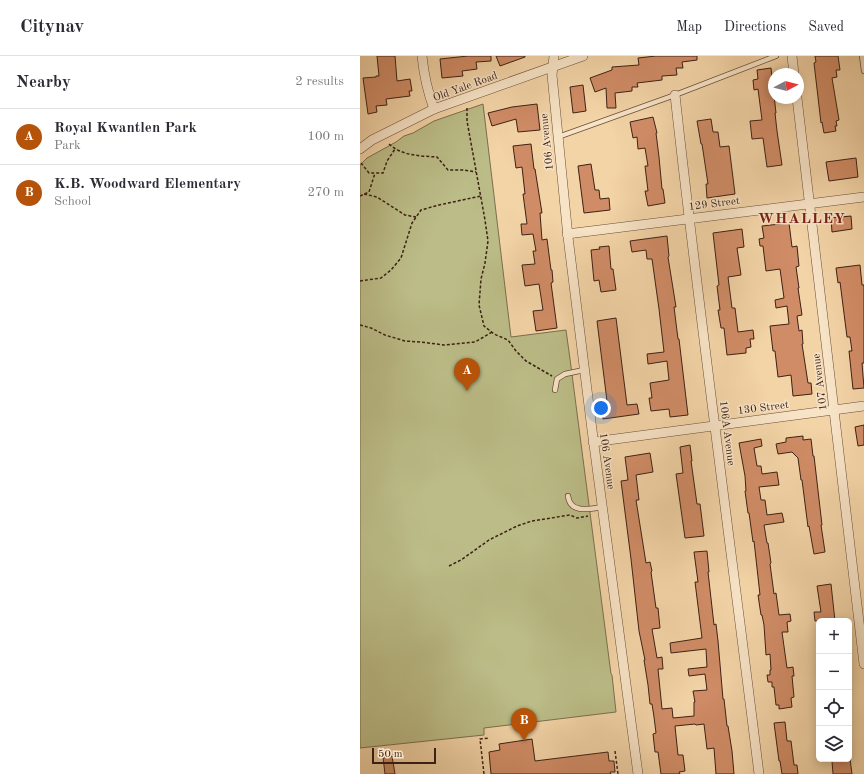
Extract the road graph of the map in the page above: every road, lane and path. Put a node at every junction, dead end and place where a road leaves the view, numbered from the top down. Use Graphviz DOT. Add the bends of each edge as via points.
graph roads {
  1 [pos="422,56"];
  2 [pos="554,56"];
  3 [pos="583,56"];
  4 [pos="776,56"];
  5 [pos="792,56"];
  6 [pos="862,56"];
  7 [pos="554,67"];
  8 [pos="793,68"];
  9 [pos="864,72"];
  10 [pos="675,96"];
  11 [pos="798,104"];
  12 [pos="467,108"];
  13 [pos="434,109"];
  14 [pos="558,137"];
  15 [pos="389,144"];
  16 [pos="360,149"];
  17 [pos="395,149"];
  18 [pos="361,163"];
  19 [pos="476,172"];
  20 [pos="374,173"];
  21 [pos="364,194"];
  22 [pos="360,196"];
  23 [pos="481,196"];
  24 [pos="864,197"];
  25 [pos="809,204"];
  26 [pos="416,217"];
  27 [pos="689,218"];
  28 [pos="567,234"];
  29 [pos="360,281"];
  30 [pos="360,325"];
  31 [pos="492,332"];
  32 [pos="584,370"];
  33 [pos="552,376"];
  34 [pos="555,390"];
  35 [pos="864,406"];
  36 [pos="834,410"];
  37 [pos="714,425"];
  38 [pos="593,442"];
  39 [pos="568,496"];
  40 [pos="602,507"];
  41 [pos="592,516"];
  42 [pos="449,566"];
  43 [pos="864,664"];
  44 [pos="489,738"];
  45 [pos="615,751"];
  46 [pos="484,774"];
  47 [pos="618,774"];
  48 [pos="638,774"];
  49 [pos="759,774"];
  1 -- 13 [label="street" via="424,76"];
  2 -- 7 [label="street, 106 Avenue"];
  3 -- 7 [label="street, Old Yale Road"];
  4 -- 10 [label="lane"];
  5 -- 8 [label="street"];
  6 -- 9 [label="lane"];
  7 -- 13 [label="street, Old Yale Road"];
  7 -- 14 [label="street, 106 Avenue" via="552,75"];
  10 -- 14 [label="lane"];
  10 -- 27 [label="street, 106A Avenue"];
  11 -- 25 [label="street, 107 Avenue"];
  12 -- 19 [label="path"];
  13 -- 16 [label="street, Old Yale Road" via="372,140"];
  14 -- 28 [label="street, 106 Avenue"];
  15 -- 17 [label="path"];
  17 -- 19 [label="path" via="415,156 438,157 448,170"];
  17 -- 20 [label="path" via="383,173"];
  18 -- 20 [label="path" via="369,173"];
  19 -- 23 [label="path"];
  20 -- 21 [label="path" via="369,192"];
  21 -- 22 [label="path"];
  21 -- 26 [label="path" via="377,197 405,214"];
  23 -- 26 [label="path" via="421,210"];
  23 -- 31 [label="path" via="488,241 479,305 484,326"];
  24 -- 25 [label="street, 129 Street"];
  25 -- 27 [label="street, 129 Street"];
  25 -- 36 [label="street, 107 Avenue"];
  26 -- 29 [label="path" via="401,258 391,270 381,278"];
  27 -- 28 [label="street, 129 Street"];
  27 -- 37 [label="street, 106A Avenue"];
  28 -- 32 [label="street, 106 Avenue"];
  30 -- 31 [label="path" via="405,341 444,345 475,342"];
  31 -- 33 [label="path" via="508,340 526,361"];
  32 -- 34 [label="lane" via="573,371 557,378"];
  32 -- 38 [label="street, 106 Avenue"];
  35 -- 36 [label="street, 130 Street"];
  36 -- 37 [label="street, 130 Street"];
  36 -- 43 [label="street, 107 Avenue"];
  37 -- 38 [label="street, 130 Street"];
  37 -- 49 [label="street, 106A Avenue"];
  38 -- 40 [label="street, 106 Avenue"];
  39 -- 40 [label="lane" via="572,505 579,509"];
  40 -- 48 [label="street, 106 Avenue"];
  41 -- 42 [label="path" via="577,518 570,515 517,526 489,540"];
  44 -- 46 [label="path" via="480,739"];
  45 -- 47 [label="path"];
}
